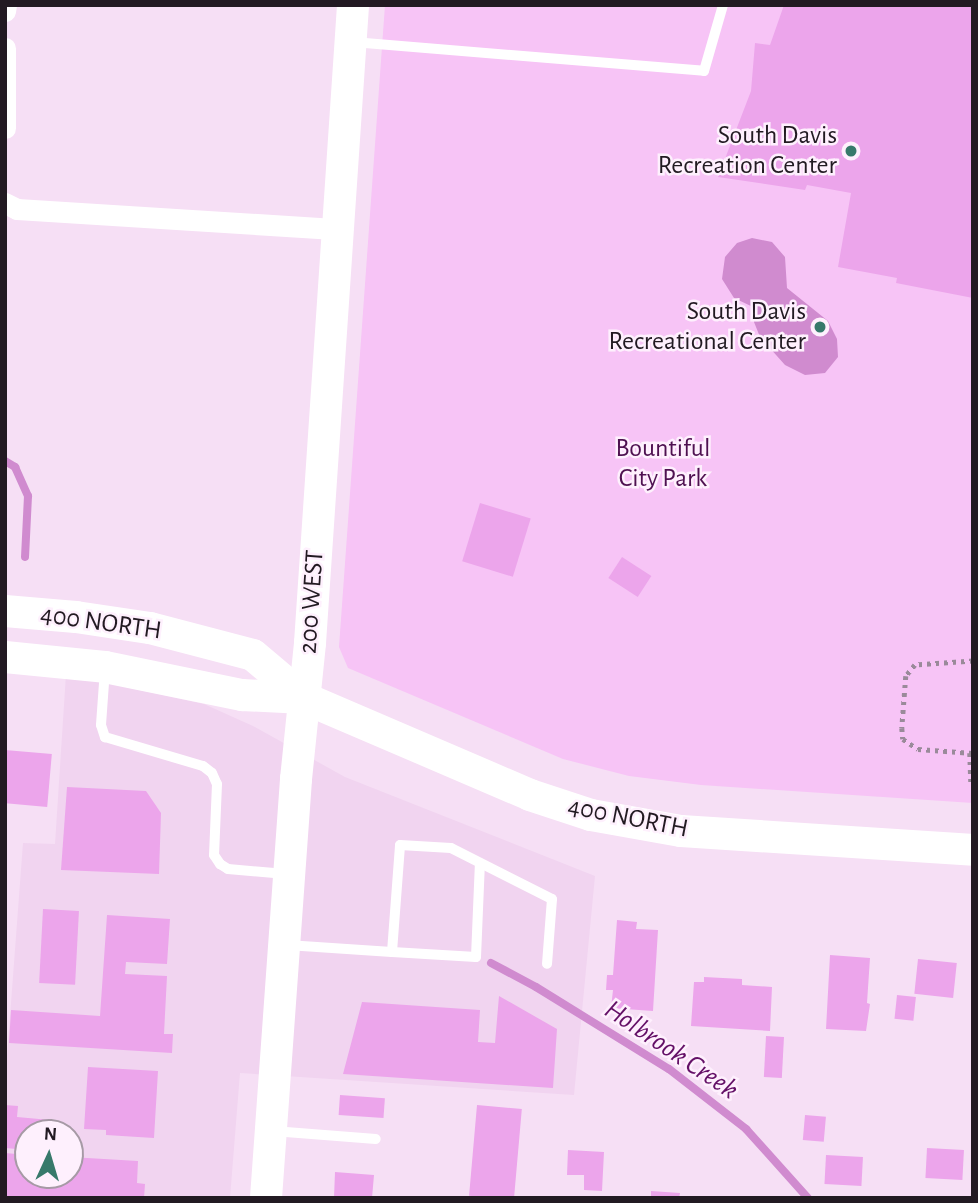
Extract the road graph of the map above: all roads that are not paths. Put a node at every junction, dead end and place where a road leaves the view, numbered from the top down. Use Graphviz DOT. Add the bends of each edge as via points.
graph roads {
  1 [pos="6,5"];
  2 [pos="353,5"];
  3 [pos="723,5"];
  4 [pos="5,10"];
  5 [pos="351,42"];
  6 [pos="5,48"];
  7 [pos="5,128"];
  8 [pos="5,203"];
  9 [pos="338,229"];
  10 [pos="5,611"];
  11 [pos="5,657"];
  12 [pos="105,667"];
  13 [pos="304,698"];
  14 [pos="973,850"];
  15 [pos="480,863"];
  16 [pos="289,874"];
  17 [pos="284,945"];
  18 [pos="393,952"];
  19 [pos="547,964"];
  20 [pos="271,1130"];
  21 [pos="376,1139"];
  22 [pos="266,1198"];
  1 -- 4 [label="street"];
  2 -- 5 [label="main road, 200 WEST"];
  3 -- 5 [label="lane" via="704,71"];
  5 -- 9 [label="main road, 200 WEST"];
  6 -- 7 [label="street"];
  8 -- 9 [label="street" via="17,209"];
  9 -- 13 [label="main road, 200 WEST"];
  10 -- 13 [label="main road, 400 NORTH" via="103,620 197,638 260,658"];
  11 -- 12 [label="main road, 400 NORTH"];
  12 -- 13 [label="main road, 400 NORTH" via="242,695"];
  12 -- 16 [label="lane" via="101,725 106,737 203,766 217,784 214,855 220,864 228,869"];
  13 -- 14 [label="main road, 400 NORTH" via="530,795 620,822 681,831"];
  13 -- 16 [label="main road, 200 WEST"];
  15 -- 18 [label="lane" via="476,957"];
  15 -- 18 [label="lane" via="451,848 400,845"];
  15 -- 19 [label="lane" via="552,899"];
  16 -- 17 [label="main road, 200 WEST"];
  17 -- 18 [label="lane"];
  17 -- 20 [label="main road, 200 WEST"];
  20 -- 21 [label="lane"];
  20 -- 22 [label="main road, 200 WEST"];
}
